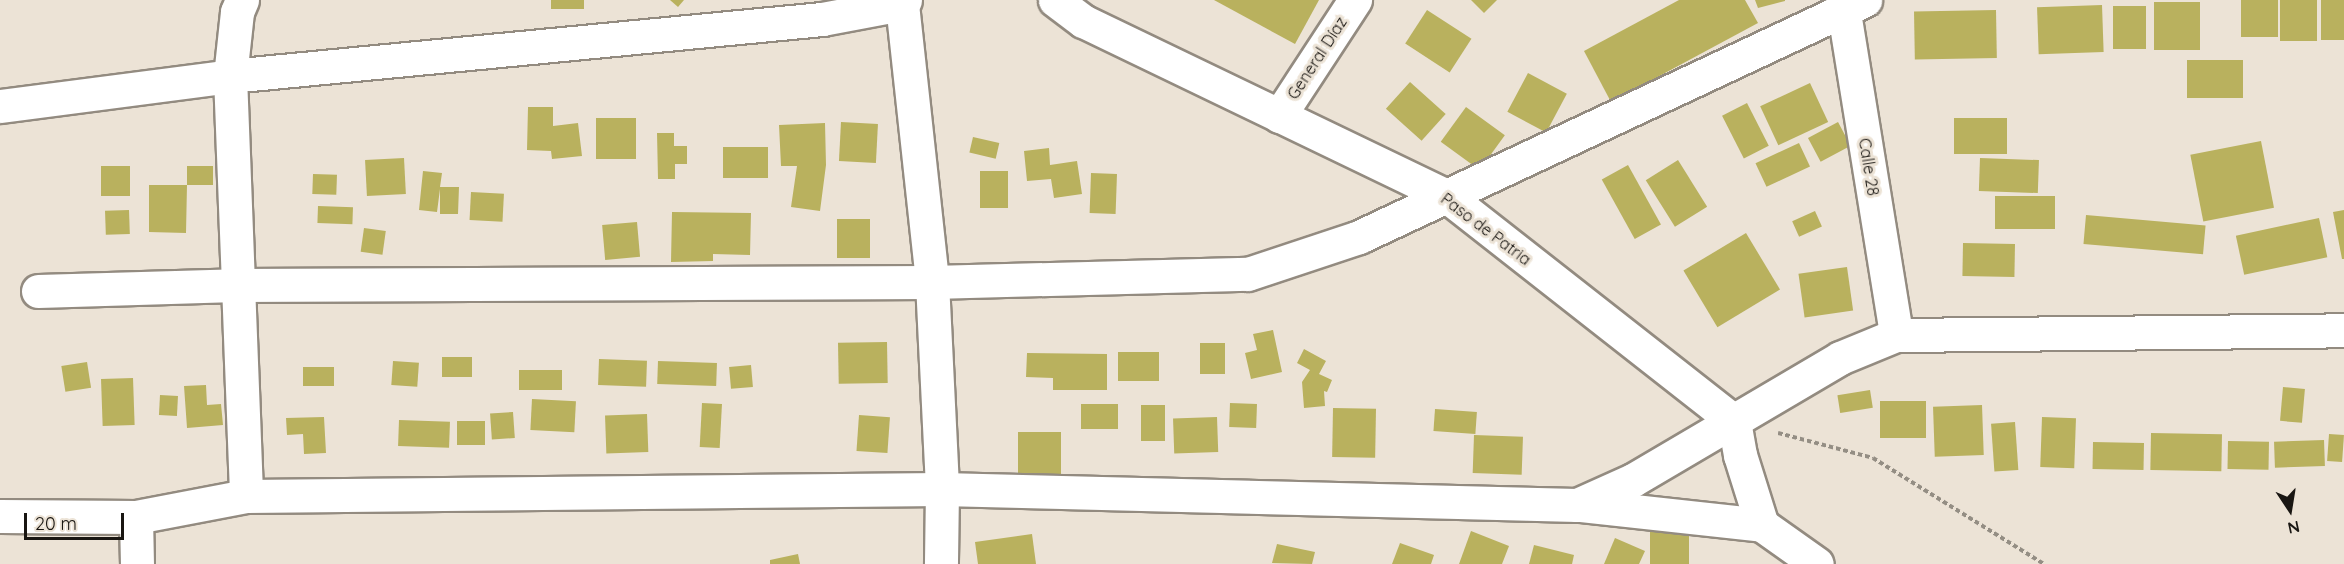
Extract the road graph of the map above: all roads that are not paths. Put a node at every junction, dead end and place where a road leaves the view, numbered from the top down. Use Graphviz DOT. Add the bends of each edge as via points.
graph roads {
  1 [pos="242,0"];
  2 [pos="1055,0"];
  3 [pos="1355,0"];
  4 [pos="904,2"];
  5 [pos="1850,3"];
  6 [pos="230,76"];
  7 [pos="0,106"];
  8 [pos="1279,116"];
  9 [pos="1448,197"];
  10 [pos="932,282"];
  11 [pos="236,285"];
  12 [pos="38,291"];
  13 [pos="2344,330"];
  14 [pos="1896,335"];
  15 [pos="1734,421"];
  16 [pos="942,489"];
  17 [pos="246,496"];
  18 [pos="1577,505"];
  19 [pos="0,516"];
  20 [pos="136,517"];
  21 [pos="1762,525"];
  22 [pos="137,564"];
  23 [pos="940,564"];
  24 [pos="1817,564"];
  1 -- 6 [label="street" via="237,12"];
  2 -- 8 [label="street, Paso de Patria" via="1083,21"];
  3 -- 8 [label="street, General Díaz"];
  4 -- 6 [label="street" via="822,19"];
  4 -- 10 [label="street"];
  5 -- 9 [label="street"];
  5 -- 14 [label="street, Calle 28"];
  6 -- 7 [label="street"];
  6 -- 11 [label="street"];
  8 -- 9 [label="street, Paso de Patria"];
  9 -- 10 [label="street" via="1359,237 1248,274"];
  9 -- 15 [label="street, Paso de Patria"];
  10 -- 11 [label="street"];
  10 -- 16 [label="street"];
  11 -- 12 [label="street"];
  11 -- 17 [label="street"];
  13 -- 14 [label="street"];
  14 -- 15 [label="street" via="1840,358"];
  15 -- 18 [label="street" via="1633,480"];
  15 -- 21 [label="street" via="1740,455"];
  16 -- 17 [label="street"];
  16 -- 18 [label="street"];
  16 -- 23 [label="street"];
  17 -- 20 [label="street"];
  18 -- 21 [label="street"];
  19 -- 20 [label="street"];
  20 -- 22 [label="street"];
  21 -- 24 [label="street"];
}
